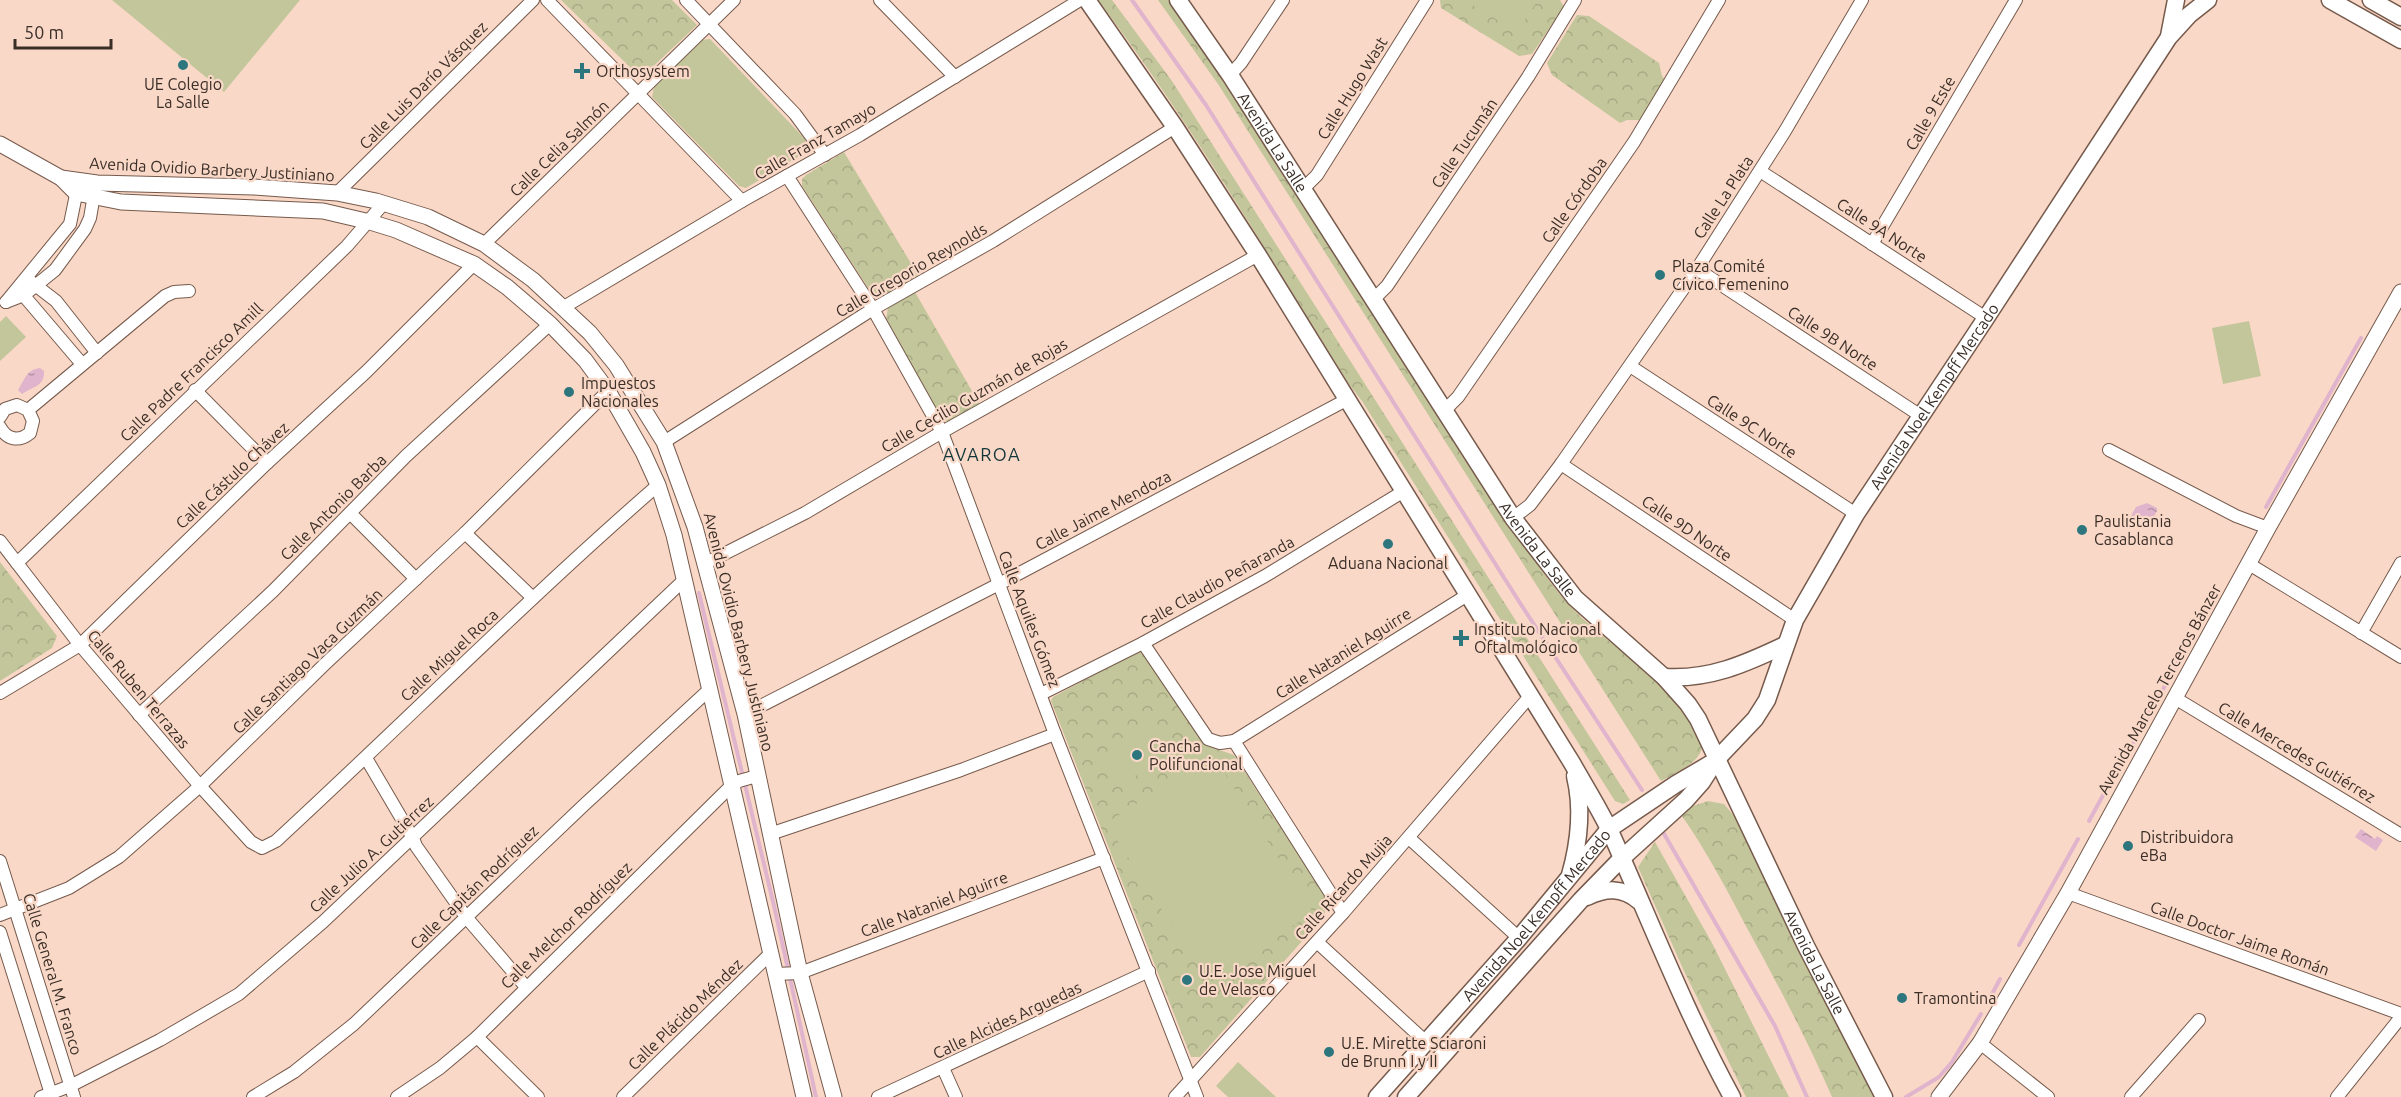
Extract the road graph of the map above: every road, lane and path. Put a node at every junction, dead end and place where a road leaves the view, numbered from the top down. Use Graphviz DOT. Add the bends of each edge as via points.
graph roads {
  1 [pos="533,0"];
  2 [pos="547,0"];
  3 [pos="686,0"];
  4 [pos="734,0"];
  5 [pos="880,0"];
  6 [pos="1080,0"];
  7 [pos="1087,0"];
  8 [pos="1178,0"];
  9 [pos="1283,0"];
  10 [pos="1427,0"];
  11 [pos="1575,0"];
  12 [pos="1719,0"];
  13 [pos="1862,0"];
  14 [pos="2016,0"];
  15 [pos="2176,0"];
  16 [pos="2208,0"];
  17 [pos="2330,0"];
  18 [pos="2371,0"];
  19 [pos="2401,17"];
  20 [pos="710,24"];
  21 [pos="2169,37"];
  22 [pos="2401,40"];
  23 [pos="1230,75"];
  24 [pos="955,77"];
  25 [pos="640,93"];
  26 [pos="1175,127"];
  27 [pos="0,144"];
  28 [pos="825,155"];
  29 [pos="1760,171"];
  30 [pos="787,176"];
  31 [pos="77,186"];
  32 [pos="95,190"];
  33 [pos="1302,190"];
  34 [pos="337,193"];
  35 [pos="742,201"];
  36 [pos="384,203"];
  37 [pos="370,222"];
  38 [pos="484,244"];
  39 [pos="1872,244"];
  40 [pos="1258,255"];
  41 [pos="474,264"];
  42 [pos="1696,269"];
  43 [pos="26,278"];
  44 [pos="36,286"];
  45 [pos="20,291"];
  46 [pos="189,291"];
  47 [pos="2401,292"];
  48 [pos="1374,300"];
  49 [pos="3,304"];
  50 [pos="564,307"];
  51 [pos="873,309"];
  52 [pos="1986,318"];
  53 [pos="550,324"];
  54 [pos="97,353"];
  55 [pos="82,364"];
  56 [pos="1630,366"];
  57 [pos="195,390"];
  58 [pos="608,391"];
  59 [pos="1348,399"];
  60 [pos="28,410"];
  61 [pos="1444,411"];
  62 [pos="1921,416"];
  63 [pos="0,417"];
  64 [pos="0,427"];
  65 [pos="942,432"];
  66 [pos="664,442"];
  67 [pos="2109,450"];
  68 [pos="267,463"];
  69 [pos="1561,464"];
  70 [pos="658,485"];
  71 [pos="1404,491"];
  72 [pos="350,513"];
  73 [pos="1856,514"];
  74 [pos="1513,518"];
  75 [pos="2268,528"];
  76 [pos="465,533"];
  77 [pos="0,542"];
  78 [pos="678,557"];
  79 [pos="17,563"];
  80 [pos="706,563"];
  81 [pos="2401,563"];
  82 [pos="2249,564"];
  83 [pos="416,579"];
  84 [pos="684,580"];
  85 [pos="999,584"];
  86 [pos="713,591"];
  87 [pos="1469,594"];
  88 [pos="533,598"];
  89 [pos="1795,620"];
  90 [pos="2361,633"];
  91 [pos="1143,643"];
  92 [pos="80,645"];
  93 [pos="1785,645"];
  94 [pos="2401,657"];
  95 [pos="1664,677"];
  96 [pos="710,689"];
  97 [pos="0,693"];
  98 [pos="1041,694"];
  99 [pos="1531,695"];
  100 [pos="2175,698"];
  101 [pos="745,714"];
  102 [pos="139,715"];
  103 [pos="1055,734"];
  104 [pos="1234,741"];
  105 [pos="366,758"];
  106 [pos="1716,760"];
  107 [pos="1572,763"];
  108 [pos="744,781"];
  109 [pos="200,786"];
  110 [pos="1609,829"];
  111 [pos="770,834"];
  112 [pos="2401,834"];
  113 [pos="413,838"];
  114 [pos="1409,838"];
  115 [pos="262,848"];
  116 [pos="1104,858"];
  117 [pos="1621,859"];
  118 [pos="0,861"];
  119 [pos="1568,881"];
  120 [pos="2068,893"];
  121 [pos="1581,900"];
  122 [pos="1639,901"];
  123 [pos="16,909"];
  124 [pos="1343,913"];
  125 [pos="0,915"];
  126 [pos="466,917"];
  127 [pos="0,932"];
  128 [pos="1519,938"];
  129 [pos="1317,942"];
  130 [pos="770,954"];
  131 [pos="1149,971"];
  132 [pos="788,973"];
  133 [pos="526,987"];
  134 [pos="2401,1015"];
  135 [pos="2199,1020"];
  136 [pos="477,1037"];
  137 [pos="1426,1042"];
  138 [pos="1980,1043"];
  139 [pos="943,1068"];
  140 [pos="1190,1080"];
  141 [pos="72,1091"];
  142 [pos="48,1096"];
  143 [pos="253,1097"];
  144 [pos="396,1097"];
  145 [pos="538,1097"];
  146 [pos="623,1097"];
  147 [pos="804,1097"];
  148 [pos="834,1097"];
  149 [pos="878,1097"];
  150 [pos="956,1097"];
  151 [pos="1175,1097"];
  152 [pos="1197,1097"];
  153 [pos="1377,1097"];
  154 [pos="1406,1097"];
  155 [pos="1732,1097"];
  156 [pos="1884,1097"];
  157 [pos="1939,1097"];
  158 [pos="2048,1097"];
  159 [pos="2131,1097"];
  160 [pos="2337,1097"];
  1 -- 34 [label="street, Calle Luis Darío Vásquez"];
  2 -- 25 [label="street"];
  3 -- 20 [label="street"];
  4 -- 20 [label="street, Calle Celia Salmón"];
  5 -- 24 [label="street"];
  6 -- 24 [label="street, Calle Franz Tamayo"];
  7 -- 26 [label="main road"];
  8 -- 23 [label="main road, Avenida La Salle"];
  9 -- 23 [label="street"];
  10 -- 33 [label="street, Calle Hugo Wast" via="1317,175"];
  11 -- 48 [label="street, Calle Tucumán" via="1528,77"];
  12 -- 61 [label="street, Calle Córdoba" via="1634,142 1458,397"];
  13 -- 29 [label="street, Calle La Plata"];
  14 -- 39 [label="street, Calle 9 Este"];
  15 -- 21 [label="main road, Avenida Noel Kempff Mercado"];
  16 -- 21 [label="main road, Avenida Noel Kempff Mercado"];
  17 -- 22 [label="main road"];
  18 -- 19 [label="main road"];
  20 -- 25 [label="street, Calle Celia Salmón"];
  20 -- 28 [label="street" via="795,114"];
  21 -- 52 [label="main road, Avenida Noel Kempff Mercado"];
  23 -- 33 [label="main road, Avenida La Salle"];
  24 -- 28 [label="street, Calle Franz Tamayo"];
  25 -- 35 [label="street"];
  25 -- 38 [label="street, Calle Celia Salmón"];
  26 -- 40 [label="main road"];
  26 -- 51 [label="street, Calle Gregorio Reynolds" via="993,241"];
  27 -- 31 [label="street, Avenida Ovidio Barbery Justiniano"];
  28 -- 30 [label="street, Calle Franz Tamayo"];
  29 -- 39 [label="street, Calle 9A Norte"];
  29 -- 42 [label="street, Calle La Plata"];
  30 -- 35 [label="street, Calle Franz Tamayo"];
  30 -- 51 [label="street, Calle Aquiles Gómez"];
  31 -- 32 [label="street, Avenida Ovidio Barbery Justiniano"];
  31 -- 43 [label="street" via="70,224"];
  32 -- 34 [label="street, Avenida Ovidio Barbery Justiniano" via="254,187"];
  32 -- 37 [label="street, Avenida Ovidio Barbery Justiniano" via="133,203 323,211"];
  32 -- 44 [label="street" via="85,230 55,270"];
  33 -- 48 [label="main road, Avenida La Salle"];
  34 -- 36 [label="street, Avenida Ovidio Barbery Justiniano"];
  35 -- 50 [label="street, Calle Franz Tamayo"];
  36 -- 37 [label="street, Calle Padre Francisco Amill"];
  36 -- 38 [label="street, Avenida Ovidio Barbery Justiniano" via="428,217"];
  37 -- 41 [label="street, Avenida Ovidio Barbery Justiniano"];
  37 -- 57 [label="street, Calle Padre Francisco Amill"];
  38 -- 50 [label="street, Avenida Ovidio Barbery Justiniano"];
  39 -- 52 [label="street, Calle 9A Norte"];
  40 -- 59 [label="main road"];
  40 -- 65 [label="street, Calle Cecilio Guzmán de Rojas"];
  41 -- 53 [label="street, Avenida Ovidio Barbery Justiniano"];
  41 -- 68 [label="street, Calle Cástulo Chávez" via="366,372"];
  42 -- 56 [label="street, Calle La Plata"];
  42 -- 62 [label="street, Calle 9B Norte"];
  43 -- 44 [label="street"];
  43 -- 45 [label="street"];
  44 -- 45 [label="street"];
  44 -- 54 [label="street" via="56,301"];
  45 -- 49 [label="street"];
  45 -- 55 [label="street"];
  46 -- 54 [label="street" via="165,296"];
  47 -- 75 [label="street, Avenida Marcelo Terceros Bánzer"];
  48 -- 61 [label="main road, Avenida La Salle"];
  50 -- 66 [label="street, Avenida Ovidio Barbery Justiniano" via="616,365"];
  51 -- 65 [label="street, Calle Aquiles Gómez"];
  51 -- 66 [label="street, Calle Gregorio Reynolds"];
  52 -- 62 [label="main road, Avenida Noel Kempff Mercado"];
  53 -- 58 [label="street, Avenida Ovidio Barbery Justiniano"];
  53 -- 72 [label="street, Calle Antonio Barba"];
  54 -- 55 [label="street"];
  55 -- 60 [label="street"];
  56 -- 69 [label="street, Calle La Plata"];
  56 -- 73 [label="street, Calle 9C Norte"];
  57 -- 68 [label="street"];
  57 -- 79 [label="street, Calle Padre Francisco Amill"];
  58 -- 70 [label="street, Avenida Ovidio Barbery Justiniano"];
  58 -- 76 [label="street, Calle Santiago Vaca Guzmán"];
  59 -- 71 [label="main road"];
  59 -- 85 [label="street, Calle Jaime Mendoza"];
  60 -- 63 [label="street" via="10,406"];
  60 -- 64 [label="street" via="33,427 24,437 9,438"];
  61 -- 74 [label="main road, Avenida La Salle"];
  62 -- 73 [label="main road, Avenida Noel Kempff Mercado"];
  65 -- 80 [label="street, Calle Cecilio Guzmán de Rojas" via="805,513"];
  65 -- 85 [label="street, Calle Aquiles Gómez"];
  66 -- 80 [label="street, Avenida Ovidio Barbery Justiniano"];
  67 -- 75 [label="street" via="2236,516"];
  68 -- 92 [label="street, Calle Cástulo Chávez"];
  69 -- 74 [label="street, Calle La Plata" via="1530,505"];
  69 -- 89 [label="street, Calle 9D Norte"];
  70 -- 78 [label="street, Avenida Ovidio Barbery Justiniano"];
  70 -- 88 [label="street, Calle Miguel Roca"];
  71 -- 87 [label="main road"];
  71 -- 91 [label="street, Calle Claudio Peñaranda" via="1265,576"];
  72 -- 83 [label="street"];
  72 -- 102 [label="street, Calle Antonio Barba" via="273,591"];
  73 -- 89 [label="main road, Avenida Noel Kempff Mercado"];
  74 -- 95 [label="main road, Avenida La Salle" via="1575,598"];
  75 -- 82 [label="street, Avenida Marcelo Terceros Bánzer"];
  76 -- 83 [label="street, Calle Santiago Vaca Guzmán"];
  76 -- 88 [label="street"];
  77 -- 79 [label="street, Calle Ruben Terrazas"];
  78 -- 80 [label="street" via="687,565 697,567"];
  78 -- 84 [label="street, Avenida Ovidio Barbery Justiniano"];
  79 -- 92 [label="street, Calle Ruben Terrazas"];
  80 -- 86 [label="street, Avenida Ovidio Barbery Justiniano"];
  81 -- 90 [label="street"];
  82 -- 90 [label="street"];
  82 -- 100 [label="street, Avenida Marcelo Terceros Bánzer"];
  83 -- 109 [label="street, Calle Santiago Vaca Guzmán"];
  84 -- 86 [label="street" via="694,576 704,579"];
  84 -- 96 [label="street, Avenida Ovidio Barbery Justiniano"];
  84 -- 113 [label="street, Calle Julio A. Gutierrez"];
  85 -- 98 [label="street, Calle Aquiles Gómez"];
  85 -- 101 [label="street, Calle Jaime Mendoza"];
  86 -- 101 [label="street, Avenida Ovidio Barbery Justiniano"];
  87 -- 99 [label="main road"];
  87 -- 104 [label="street, Calle Nataniel Aguirre"];
  88 -- 105 [label="street, Calle Miguel Roca"];
  89 -- 93 [label="main road, Avenida Noel Kempff Mercado"];
  90 -- 94 [label="street"];
  91 -- 98 [label="street, Calle Claudio Peñaranda"];
  91 -- 104 [label="street" via="1208,739 1220,743"];
  92 -- 97 [label="street, Calle Cástulo Chávez"];
  92 -- 102 [label="street, Calle Ruben Terrazas"];
  93 -- 95 [label="main road" via="1723,672"];
  93 -- 106 [label="main road, Avenida Noel Kempff Mercado" via="1767,699 1755,719"];
  95 -- 106 [label="main road, Avenida La Salle" via="1698,719"];
  96 -- 108 [label="street, Avenida Ovidio Barbery Justiniano"];
  96 -- 126 [label="street, Calle Capitán Rodríguez"];
  98 -- 103 [label="street, Calle Aquiles Gómez"];
  99 -- 107 [label="main road"];
  99 -- 114 [label="street, Calle Ricardo Mujia"];
  100 -- 112 [label="street, Calle Mercedes Gutiérrez"];
  100 -- 120 [label="street, Avenida Marcelo Terceros Bánzer"];
  101 -- 108 [label="street, Avenida Ovidio Barbery Justiniano"];
  102 -- 109 [label="street, Calle Ruben Terrazas"];
  103 -- 111 [label="street"];
  103 -- 116 [label="street, Calle Aquiles Gómez"];
  104 -- 124 [label="street"];
  105 -- 113 [label="street"];
  105 -- 115 [label="street, Calle Miguel Roca" via="276,841"];
  106 -- 110 [label="main road, Avenida Noel Kempff Mercado"];
  106 -- 117 [label="main road, Avenida Noel Kempff Mercado" via="1683,802"];
  106 -- 156 [label="main road, Avenida La Salle"];
  107 -- 110 [label="main road"];
  107 -- 119 [label="main road" via="1579,819 1577,848"];
  108 -- 111 [label="street, Avenida Ovidio Barbery Justiniano"];
  108 -- 130 [label="street, Avenida Ovidio Barbery Justiniano"];
  108 -- 133 [label="street, Calle Melchor Rodríguez"];
  109 -- 115 [label="street, Calle Ruben Terrazas" via="251,842"];
  109 -- 123 [label="street, Calle Santiago Vaca Guzmán" via="119,857 69,888"];
  110 -- 117 [label="main road"];
  110 -- 119 [label="main road, Avenida Noel Kempff Mercado"];
  111 -- 132 [label="street, Avenida Ovidio Barbery Justiniano"];
  113 -- 126 [label="street"];
  113 -- 141 [label="street, Calle Julio A. Gutierrez" via="239,994"];
  114 -- 124 [label="street, Calle Ricardo Mujia"];
  114 -- 128 [label="street"];
  116 -- 131 [label="street, Calle Aquiles Gómez"];
  116 -- 132 [label="street, Calle Nataniel Aguirre"];
  117 -- 121 [label="main road, Avenida Noel Kempff Mercado"];
  117 -- 122 [label="main road"];
  118 -- 123 [label="street, Calle General M. Franco"];
  119 -- 128 [label="main road, Avenida Noel Kempff Mercado"];
  120 -- 134 [label="street, Calle Doctor Jaime Román"];
  120 -- 138 [label="street, Avenida Marcelo Terceros Bánzer"];
  121 -- 122 [label="main road" via="1610,889 1622,890"];
  121 -- 154 [label="main road, Avenida Noel Kempff Mercado"];
  122 -- 155 [label="main road"];
  123 -- 125 [label="street, Calle Santiago Vaca Guzmán"];
  123 -- 141 [label="street, Calle General M. Franco"];
  124 -- 129 [label="street, Calle Ricardo Mujia"];
  126 -- 133 [label="street"];
  126 -- 143 [label="street, Calle Capitán Rodríguez" via="354,1024 294,1072"];
  127 -- 142 [label="street"];
  128 -- 137 [label="main road, Avenida Noel Kempff Mercado"];
  129 -- 137 [label="street"];
  129 -- 140 [label="street, Calle Ricardo Mujia"];
  130 -- 132 [label="street, Avenida Ovidio Barbery Justiniano"];
  130 -- 146 [label="street, Calle Plácido Méndez"];
  131 -- 139 [label="street, Calle Alcides Arguedas"];
  131 -- 140 [label="street, Calle Aquiles Gómez"];
  132 -- 147 [label="street, Avenida Ovidio Barbery Justiniano"];
  132 -- 148 [label="street, Avenida Ovidio Barbery Justiniano"];
  133 -- 136 [label="street, Calle Melchor Rodríguez"];
  134 -- 160 [label="street"];
  135 -- 159 [label="street"];
  136 -- 144 [label="street, Calle Melchor Rodríguez"];
  136 -- 145 [label="street"];
  137 -- 153 [label="main road, Avenida Noel Kempff Mercado"];
  138 -- 157 [label="street, Avenida Marcelo Terceros Bánzer"];
  138 -- 158 [label="street"];
  139 -- 149 [label="street, Calle Alcides Arguedas"];
  139 -- 150 [label="street"];
  140 -- 151 [label="street, Calle Ricardo Mujia"];
  140 -- 152 [label="street, Calle Aquiles Gómez"];
  141 -- 142 [label="street, Calle Julio A. Gutierrez"];
}
